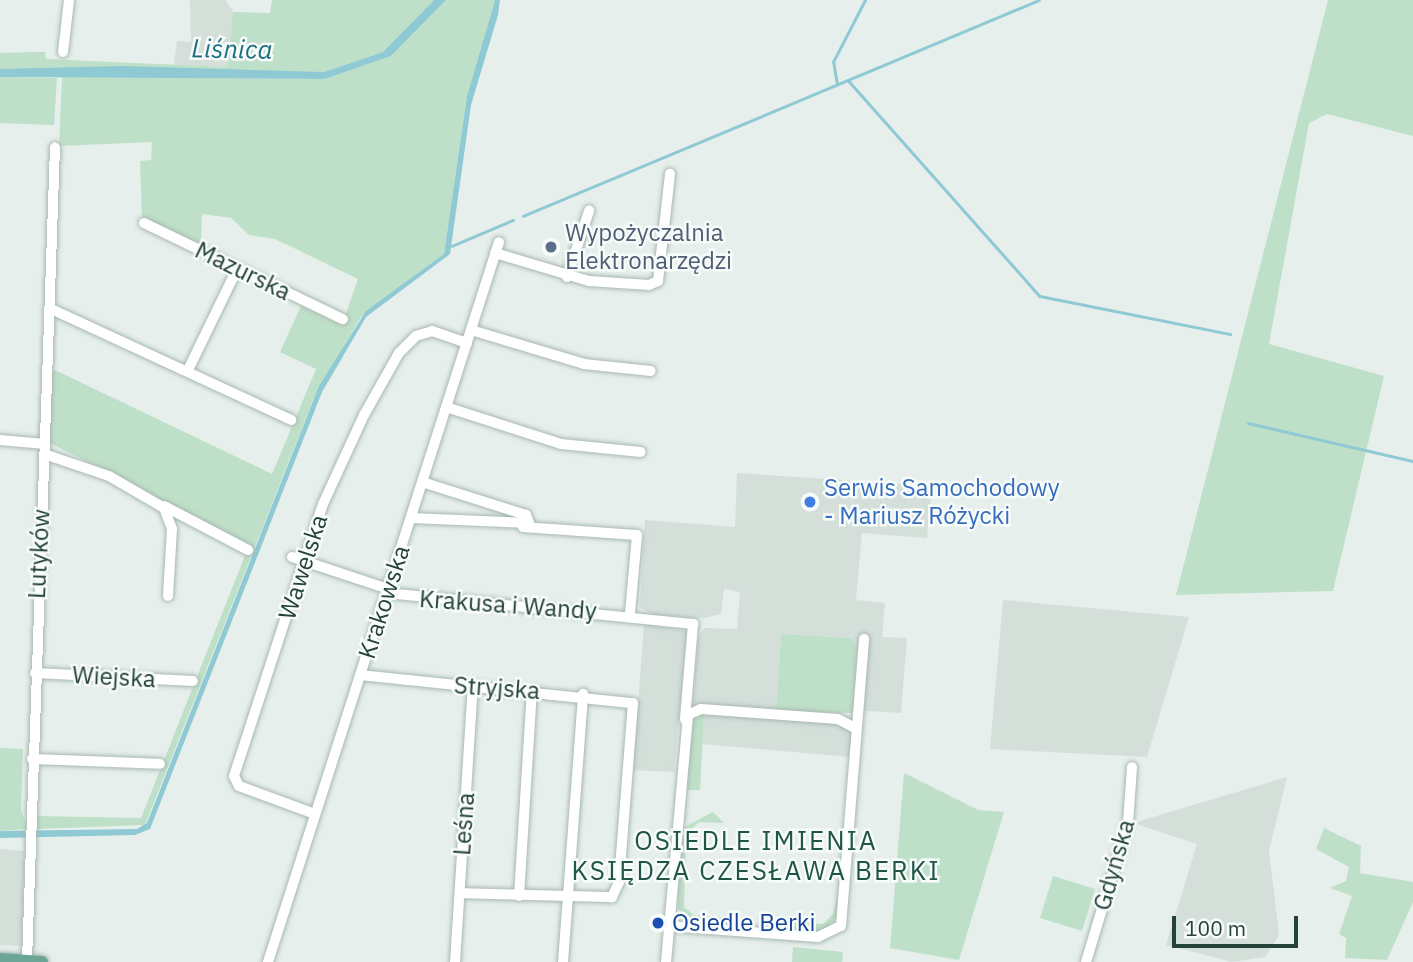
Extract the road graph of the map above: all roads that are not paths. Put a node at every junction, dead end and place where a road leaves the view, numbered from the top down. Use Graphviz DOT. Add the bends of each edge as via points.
graph roads {
  1 [pos="69,0"];
  2 [pos="63,52"];
  3 [pos="55,147"];
  4 [pos="670,174"];
  5 [pos="589,211"];
  6 [pos="144,223"];
  7 [pos="499,242"];
  8 [pos="495,253"];
  9 [pos="237,269"];
  10 [pos="568,276"];
  11 [pos="48,308"];
  12 [pos="343,319"];
  13 [pos="471,330"];
  14 [pos="467,343"];
  15 [pos="188,370"];
  16 [pos="651,371"];
  17 [pos="446,407"];
  18 [pos="291,420"];
  19 [pos="0,440"];
  20 [pos="44,449"];
  21 [pos="641,452"];
  22 [pos="422,482"];
  23 [pos="157,502"];
  24 [pos="411,518"];
  25 [pos="523,527"];
  26 [pos="248,550"];
  27 [pos="292,557"];
  28 [pos="305,562"];
  29 [pos="388,591"];
  30 [pos="169,596"];
  31 [pos="630,614"];
  32 [pos="864,639"];
  33 [pos="35,673"];
  34 [pos="360,675"];
  35 [pos="192,681"];
  36 [pos="473,686"];
  37 [pos="532,690"];
  38 [pos="583,694"];
  39 [pos="685,723"];
  40 [pos="857,729"];
  41 [pos="32,759"];
  42 [pos="160,764"];
  43 [pos="1132,767"];
  44 [pos="315,814"];
  45 [pos="460,893"];
  46 [pos="519,896"];
  47 [pos="568,900"];
  48 [pos="669,926"];
  49 [pos="0,959"];
  50 [pos="27,961"];
  51 [pos="42,962"];
  52 [pos="268,962"];
  53 [pos="455,962"];
  54 [pos="563,962"];
  55 [pos="666,962"];
  56 [pos="1086,962"];
  1 -- 2 [label="street"];
  3 -- 11 [label="street, Lutyków"];
  4 -- 10 [label="street" via="658,281 618,285"];
  5 -- 10 [label="street"];
  6 -- 9 [label="street, Mazurska"];
  7 -- 8 [label="street, Krakowska"];
  8 -- 10 [label="street"];
  8 -- 13 [label="street, Krakowska"];
  9 -- 12 [label="street, Mazurska"];
  9 -- 15 [label="street"];
  11 -- 15 [label="street"];
  11 -- 20 [label="street, Lutyków"];
  13 -- 14 [label="street, Krakowska"];
  13 -- 16 [label="street" via="594,366"];
  14 -- 17 [label="street, Krakowska"];
  14 -- 28 [label="street, Wawelska" via="427,331 399,353 323,504"];
  15 -- 18 [label="street"];
  17 -- 21 [label="street" via="561,444"];
  17 -- 22 [label="street, Krakowska"];
  19 -- 20 [label="street"];
  20 -- 23 [label="street"];
  20 -- 33 [label="street, Lutyków"];
  22 -- 24 [label="street, Krakowska"];
  22 -- 25 [label="street" via="526,515"];
  23 -- 26 [label="street"];
  23 -- 30 [label="street" via="172,529"];
  24 -- 25 [label="street"];
  24 -- 29 [label="street, Krakowska"];
  25 -- 31 [label="street" via="637,535"];
  27 -- 28 [label="street, Krakusa i Wandy"];
  28 -- 29 [label="street, Krakusa i Wandy"];
  28 -- 44 [label="street, Wawelska" via="234,776 239,786"];
  29 -- 31 [label="street, Krakusa i Wandy"];
  29 -- 34 [label="street, Krakowska"];
  31 -- 39 [label="street, Krakusa i Wandy" via="693,624"];
  32 -- 40 [label="street"];
  33 -- 35 [label="street, Wiejska"];
  33 -- 41 [label="street, Lutyków"];
  34 -- 36 [label="street, Stryjska"];
  34 -- 44 [label="street, Krakowska"];
  36 -- 37 [label="street, Stryjska"];
  36 -- 45 [label="street, Leśna"];
  37 -- 38 [label="street, Stryjska"];
  37 -- 46 [label="street"];
  38 -- 47 [label="street"];
  38 -- 47 [label="street, Stryjska" via="633,703 617,889 606,901"];
  39 -- 40 [label="street" via="701,709 838,719"];
  39 -- 48 [label="street"];
  40 -- 48 [label="street" via="846,903 839,928 818,937"];
  41 -- 42 [label="street"];
  41 -- 50 [label="street, Lutyków"];
  43 -- 56 [label="street, Gdyńska" via="1128,823"];
  44 -- 52 [label="street, Krakowska"];
  45 -- 46 [label="street"];
  45 -- 53 [label="street, Leśna"];
  46 -- 47 [label="street"];
  47 -- 54 [label="street"];
  48 -- 55 [label="street"];
  49 -- 50 [label="main road"];
  50 -- 51 [label="main road"];
}
